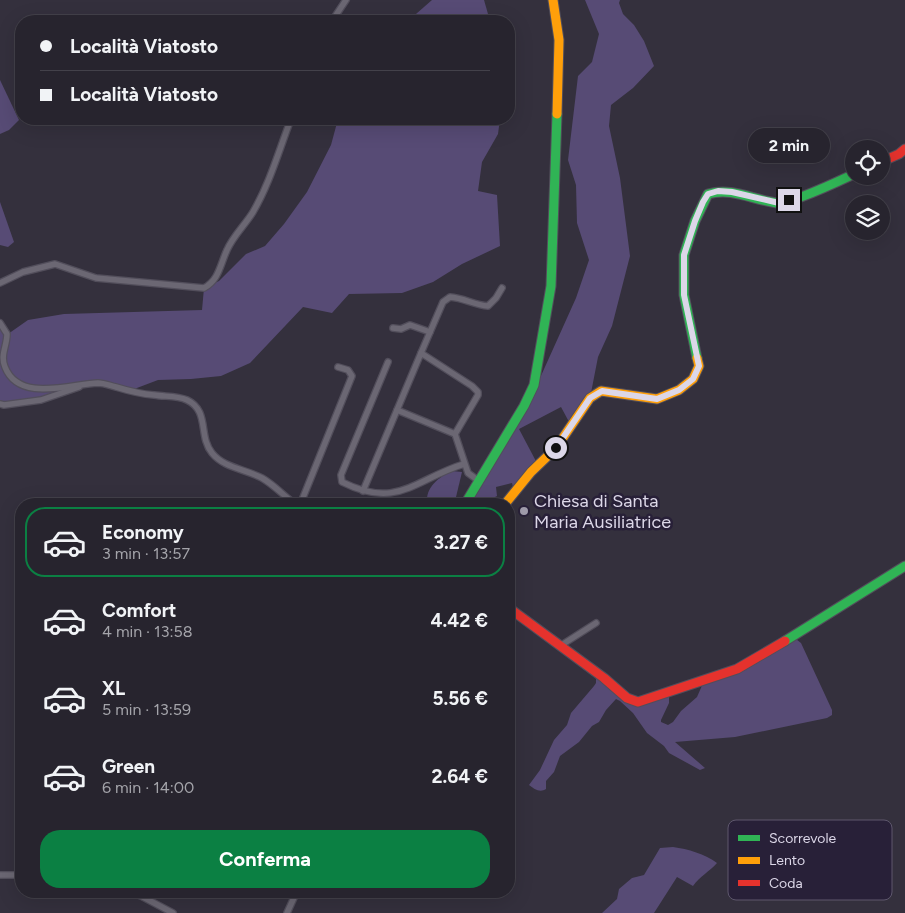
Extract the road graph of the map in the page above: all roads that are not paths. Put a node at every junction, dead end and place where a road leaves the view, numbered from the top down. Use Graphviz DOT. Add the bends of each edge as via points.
graph roads {
  1 [pos="346,0"];
  2 [pos="553,0"];
  3 [pos="336,15"];
  4 [pos="289,125"];
  5 [pos="905,149"];
  6 [pos="890,158"];
  7 [pos="845,178"];
  8 [pos="0,283"];
  9 [pos="502,288"];
  10 [pos="0,323"];
  11 [pos="393,328"];
  12 [pos="430,332"];
  13 [pos="421,353"];
  14 [pos="388,362"];
  15 [pos="338,367"];
  16 [pos="81,386"];
  17 [pos="0,404"];
  18 [pos="397,410"];
  19 [pos="455,434"];
  20 [pos="464,464"];
  21 [pos="479,481"];
  22 [pos="363,491"];
  23 [pos="287,498"];
  24 [pos="303,498"];
  25 [pos="469,498"];
  26 [pos="510,498"];
  27 [pos="905,566"];
  28 [pos="515,612"];
  29 [pos="596,623"];
  30 [pos="560,646"];
  31 [pos="0,875"];
  32 [pos="15,876"];
  33 [pos="145,898"];
  34 [pos="294,898"];
  35 [pos="172,913"];
  36 [pos="287,913"];
  1 -- 3 [label="street"];
  2 -- 21 [label="street" via="559,40 550,295 534,385"];
  4 -- 8 [label="street" via="253,212 228,248 212,284 204,288 96,278 55,264 23,272"];
  5 -- 6 [label="street"];
  7 -- 26 [label="street" via="779,203 732,192 708,194 684,255 684,295 699,366 693,379 679,390 657,399 602,391 590,398 556,448"];
  9 -- 12 [label="street" via="488,306 450,296 443,302"];
  10 -- 16 [label="street" via="7,334 3,355 5,368 13,379 40,389"];
  11 -- 12 [label="street" via="410,325"];
  12 -- 13 [label="street"];
  13 -- 18 [label="street"];
  13 -- 19 [label="street" via="478,392"];
  14 -- 22 [label="street" via="341,476 342,482"];
  15 -- 24 [label="street" via="348,370 352,376"];
  16 -- 17 [label="street" via="41,400"];
  16 -- 23 [label="street" via="100,382 130,391 186,400 200,413 205,441 215,456 264,479"];
  18 -- 19 [label="street"];
  18 -- 22 [label="street"];
  19 -- 20 [label="street"];
  20 -- 21 [label="street" via="468,473"];
  20 -- 22 [label="street" via="446,469 414,487 380,494"];
  21 -- 25 [label="street"];
  27 -- 30 [label="street" via="745,665 638,702 627,698"];
  28 -- 30 [label="street"];
  29 -- 30 [label="street"];
  31 -- 32 [label="street"];
  33 -- 35 [label="street"];
  34 -- 36 [label="street"];
}
